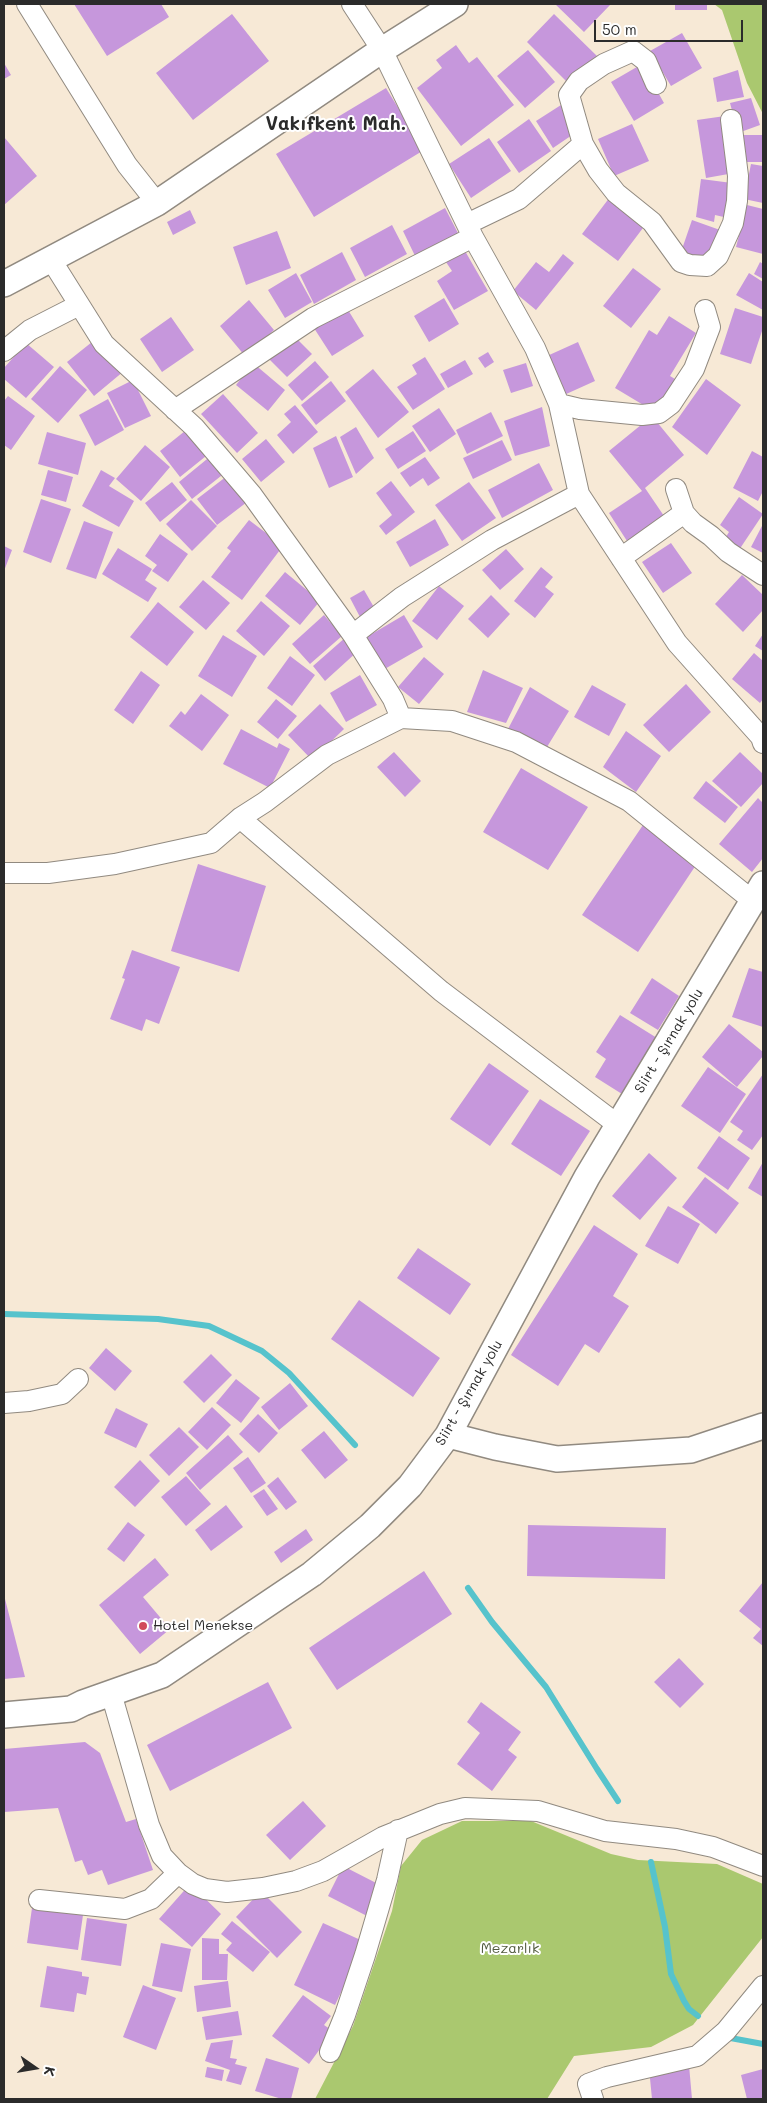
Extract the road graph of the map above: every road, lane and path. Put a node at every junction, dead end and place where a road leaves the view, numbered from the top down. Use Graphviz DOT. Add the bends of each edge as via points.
graph roads {
  1 [pos="27,4"];
  2 [pos="352,4"];
  3 [pos="455,4"];
  4 [pos="382,50"];
  5 [pos="656,84"];
  6 [pos="731,120"];
  7 [pos="583,144"];
  8 [pos="157,202"];
  9 [pos="470,231"];
  10 [pos="50,258"];
  11 [pos="4,284"];
  12 [pos="79,305"];
  13 [pos="705,310"];
  14 [pos="4,351"];
  15 [pos="559,404"];
  16 [pos="175,410"];
  17 [pos="676,489"];
  18 [pos="579,494"];
  19 [pos="684,514"];
  20 [pos="621,558"];
  21 [pos="763,575"];
  22 [pos="353,635"];
  23 [pos="401,718"];
  24 [pos="763,743"];
  25 [pos="240,818"];
  26 [pos="4,873"];
  27 [pos="758,893"];
  28 [pos="618,1125"];
  29 [pos="78,1379"];
  30 [pos="4,1403"];
  31 [pos="763,1426"];
  32 [pos="448,1435"];
  33 [pos="111,1693"];
  34 [pos="4,1716"];
  35 [pos="398,1830"];
  36 [pos="763,1866"];
  37 [pos="178,1873"];
  38 [pos="39,1900"];
  39 [pos="763,1986"];
  40 [pos="330,2052"];
  41 [pos="593,2099"];
  1 -- 8 [label="street" via="127,165"];
  2 -- 4 [label="street"];
  3 -- 4 [label="street"];
  4 -- 8 [label="street"];
  4 -- 9 [label="street"];
  5 -- 7 [label="street" via="646,61 632,51 579,81 569,95"];
  6 -- 7 [label="street" via="738,176 737,200 733,223 718,256 707,266 681,262 652,222 616,193"];
  7 -- 9 [label="street" via="519,199"];
  8 -- 10 [label="street"];
  9 -- 15 [label="street" via="536,348"];
  9 -- 16 [label="street" via="313,318"];
  10 -- 11 [label="street"];
  10 -- 12 [label="street"];
  12 -- 14 [label="street" via="30,330"];
  12 -- 16 [label="street" via="104,344"];
  13 -- 15 [label="street" via="710,327 694,369 670,404 659,414 642,416"];
  15 -- 18 [label="street"];
  16 -- 22 [label="street" via="194,427 252,495"];
  17 -- 19 [label="street"];
  18 -- 20 [label="street"];
  18 -- 22 [label="street" via="484,545 402,596"];
  19 -- 20 [label="street"];
  19 -- 21 [label="street" via="728,552"];
  20 -- 24 [label="street" via="677,643"];
  22 -- 23 [label="street" via="393,699"];
  23 -- 25 [label="street" via="326,755"];
  23 -- 27 [label="street" via="452,721 516,742 629,801"];
  25 -- 26 [label="street" via="211,843 115,864 48,873"];
  25 -- 28 [label="street" via="441,991"];
  27 -- 28 [label="street, Siirt - Şırnak yolu"];
  28 -- 32 [label="street, Siirt - Şırnak yolu"];
  29 -- 30 [label="street" via="62,1394"];
  31 -- 32 [label="street" via="691,1450 557,1459"];
  32 -- 33 [label="street, Siirt - Şırnak yolu" via="410,1486 370,1526 312,1574 162,1675"];
  33 -- 34 [label="street, Siirt - Şırnak yolu" via="71,1709"];
  33 -- 37 [label="street" via="149,1825 162,1856"];
  35 -- 36 [label="street" via="465,1808 538,1811 606,1831 713,1847"];
  35 -- 37 [label="street" via="323,1871 263,1888 227,1892 205,1889"];
  35 -- 40 [label="street" via="365,1955"];
  37 -- 38 [label="street" via="151,1900 125,1909"];
  39 -- 41 [label="street" via="726,2031 697,2056 588,2084"];
}
